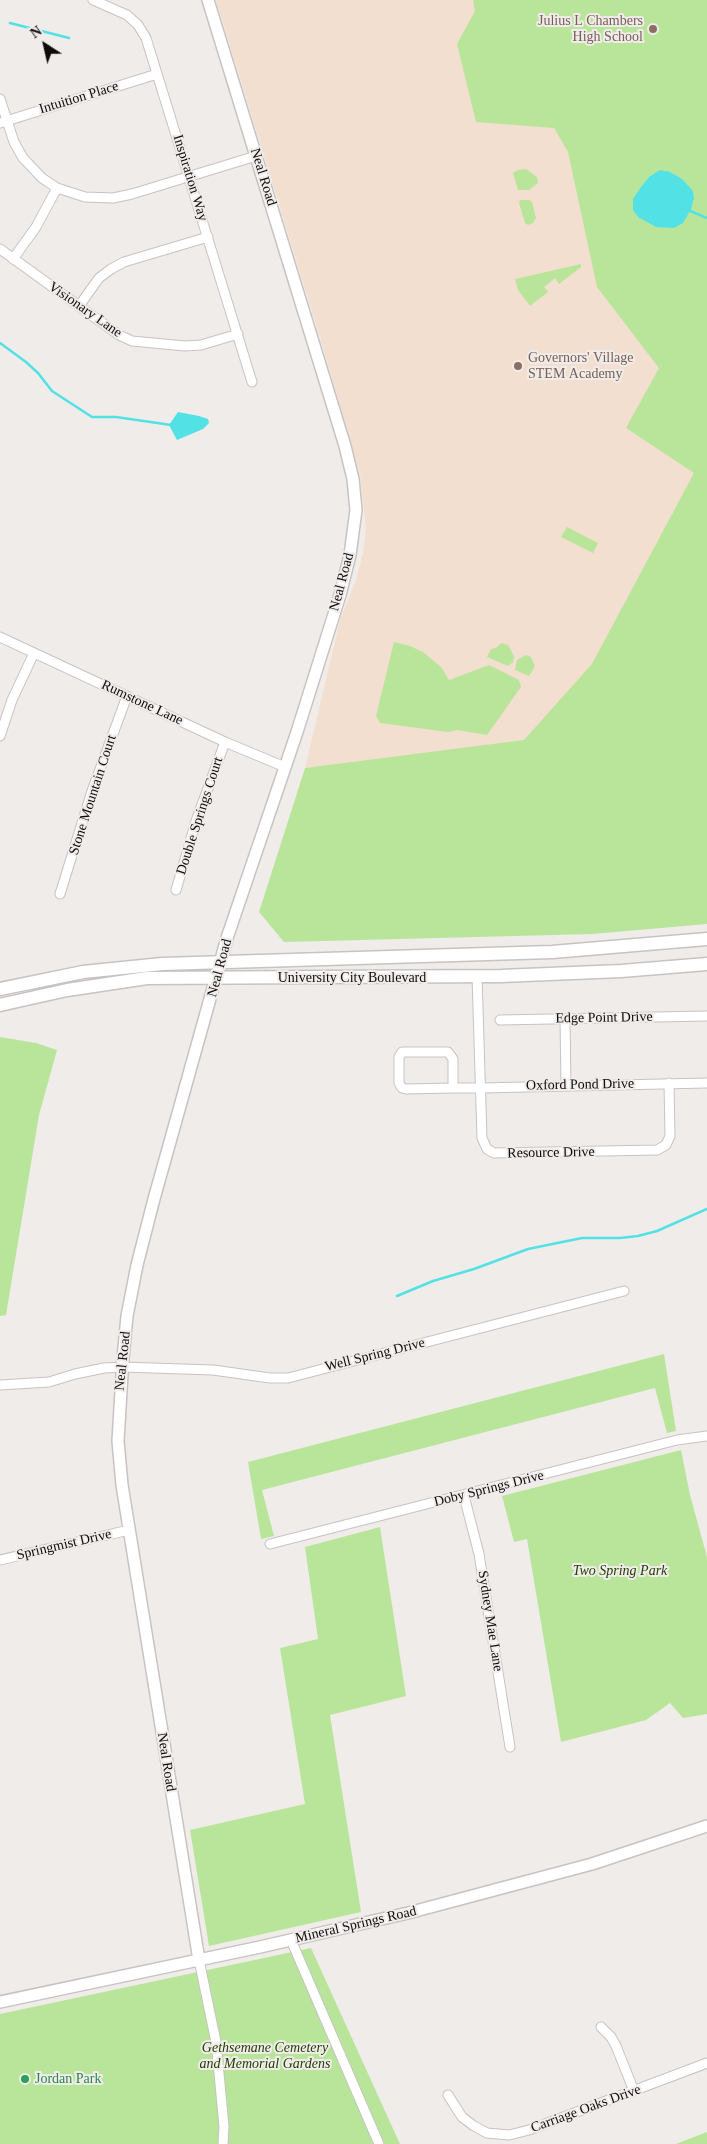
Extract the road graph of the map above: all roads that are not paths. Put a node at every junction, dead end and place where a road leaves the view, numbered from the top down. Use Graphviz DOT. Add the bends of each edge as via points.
graph roads {
  1 [pos="93,0"];
  2 [pos="208,0"];
  3 [pos="157,74"];
  4 [pos="0,99"];
  5 [pos="3,122"];
  6 [pos="256,156"];
  7 [pos="189,176"];
  8 [pos="58,188"];
  9 [pos="208,236"];
  10 [pos="0,249"];
  11 [pos="13,259"];
  12 [pos="79,306"];
  13 [pos="238,334"];
  14 [pos="252,382"];
  15 [pos="0,637"];
  16 [pos="34,653"];
  17 [pos="127,696"];
  18 [pos="0,736"];
  19 [pos="225,742"];
  20 [pos="285,767"];
  21 [pos="176,890"];
  22 [pos="60,894"];
  23 [pos="707,939"];
  24 [pos="221,962"];
  25 [pos="707,964"];
  26 [pos="477,976"];
  27 [pos="217,978"];
  28 [pos="0,989"];
  29 [pos="0,1005"];
  30 [pos="707,1016"];
  31 [pos="565,1019"];
  32 [pos="500,1020"];
  33 [pos="707,1083"];
  34 [pos="669,1084"];
  35 [pos="566,1086"];
  36 [pos="453,1088"];
  37 [pos="481,1088"];
  38 [pos="624,1291"];
  39 [pos="122,1367"];
  40 [pos="0,1384"];
  41 [pos="707,1436"];
  42 [pos="464,1496"];
  43 [pos="129,1530"];
  44 [pos="270,1544"];
  45 [pos="0,1560"];
  46 [pos="510,1747"];
  47 [pos="707,1826"];
  48 [pos="291,1940"];
  49 [pos="199,1960"];
  50 [pos="0,2002"];
  51 [pos="601,2027"];
  52 [pos="707,2063"];
  53 [pos="634,2091"];
  54 [pos="448,2095"];
  55 [pos="223,2144"];
  56 [pos="379,2144"];
  1 -- 3 [label="street, Inspiration Way" via="126,15 138,25 146,38"];
  2 -- 6 [label="street, Neal Road"];
  3 -- 5 [label="street, Intuition Place"];
  3 -- 7 [label="street, Inspiration Way"];
  4 -- 5 [label="street"];
  5 -- 8 [label="street" via="23,158 42,178"];
  6 -- 7 [label="street"];
  6 -- 20 [label="street, Neal Road" via="345,446 356,506 347,569"];
  7 -- 8 [label="street" via="113,198 84,197"];
  7 -- 9 [label="street, Inspiration Way"];
  8 -- 11 [label="street"];
  9 -- 12 [label="street" via="111,269 99,278"];
  9 -- 13 [label="street, Inspiration Way"];
  10 -- 11 [label="street, Visionary Lane"];
  11 -- 12 [label="street, Visionary Lane"];
  12 -- 13 [label="street, Visionary Lane" via="132,341 201,345"];
  13 -- 14 [label="street, Inspiration Way"];
  15 -- 16 [label="street, Rumstone Lane"];
  16 -- 17 [label="street, Rumstone Lane"];
  16 -- 18 [label="street" via="12,700"];
  17 -- 19 [label="street, Rumstone Lane"];
  17 -- 22 [label="street, Stone Mountain Court" via="92,791"];
  19 -- 20 [label="street, Rumstone Lane"];
  19 -- 21 [label="street, Double Springs Court"];
  20 -- 24 [label="street, Neal Road" via="244,883"];
  23 -- 24 [label="main road, University City Boulevard" via="552,952"];
  24 -- 27 [label="street, Neal Road"];
  24 -- 28 [label="main road, University City Boulevard" via="117,968"];
  25 -- 26 [label="main road, University City Boulevard" via="621,971"];
  26 -- 27 [label="main road, University City Boulevard"];
  26 -- 37 [label="street, Resource Drive"];
  27 -- 29 [label="main road, University City Boulevard" via="147,978 113,982"];
  27 -- 39 [label="street, Neal Road" via="137,1265"];
  30 -- 31 [label="street, Edge Point Drive"];
  31 -- 32 [label="street, Edge Point Drive"];
  31 -- 35 [label="street"];
  33 -- 34 [label="street, Oxford Pond Drive"];
  34 -- 35 [label="street, Oxford Pond Drive"];
  34 -- 37 [label="street, Resource Drive" via="670,1136 666,1144 657,1150 499,1154 486,1149 482,1138"];
  35 -- 37 [label="street, Oxford Pond Drive"];
  36 -- 36 [label="street, Oxford Pond Drive" via="453,1059 448,1052 402,1052 398,1057 402,1088"];
  36 -- 37 [label="street, Oxford Pond Drive"];
  38 -- 39 [label="street, Well Spring Drive" via="288,1378 213,1370"];
  39 -- 40 [label="street, Well Spring Drive" via="104,1368 49,1382"];
  39 -- 43 [label="street, Neal Road" via="118,1441"];
  41 -- 42 [label="street, Doby Springs Drive" via="677,1440"];
  42 -- 44 [label="street, Doby Springs Drive"];
  42 -- 46 [label="street, Sydney Mae Lane" via="479,1554"];
  43 -- 45 [label="street, Springmist Drive"];
  43 -- 49 [label="street, Neal Road"];
  47 -- 48 [label="street, Mineral Springs Road" via="534,1881"];
  48 -- 49 [label="street, Mineral Springs Road"];
  48 -- 56 [label="street"];
  49 -- 50 [label="street, Mineral Springs Road"];
  49 -- 55 [label="street" via="216,2042"];
  51 -- 53 [label="street" via="616,2046"];
  52 -- 53 [label="street, Carriage Oaks Drive"];
  53 -- 54 [label="street, Carriage Oaks Drive" via="509,2135 487,2133 474,2126 462,2117"];
}
